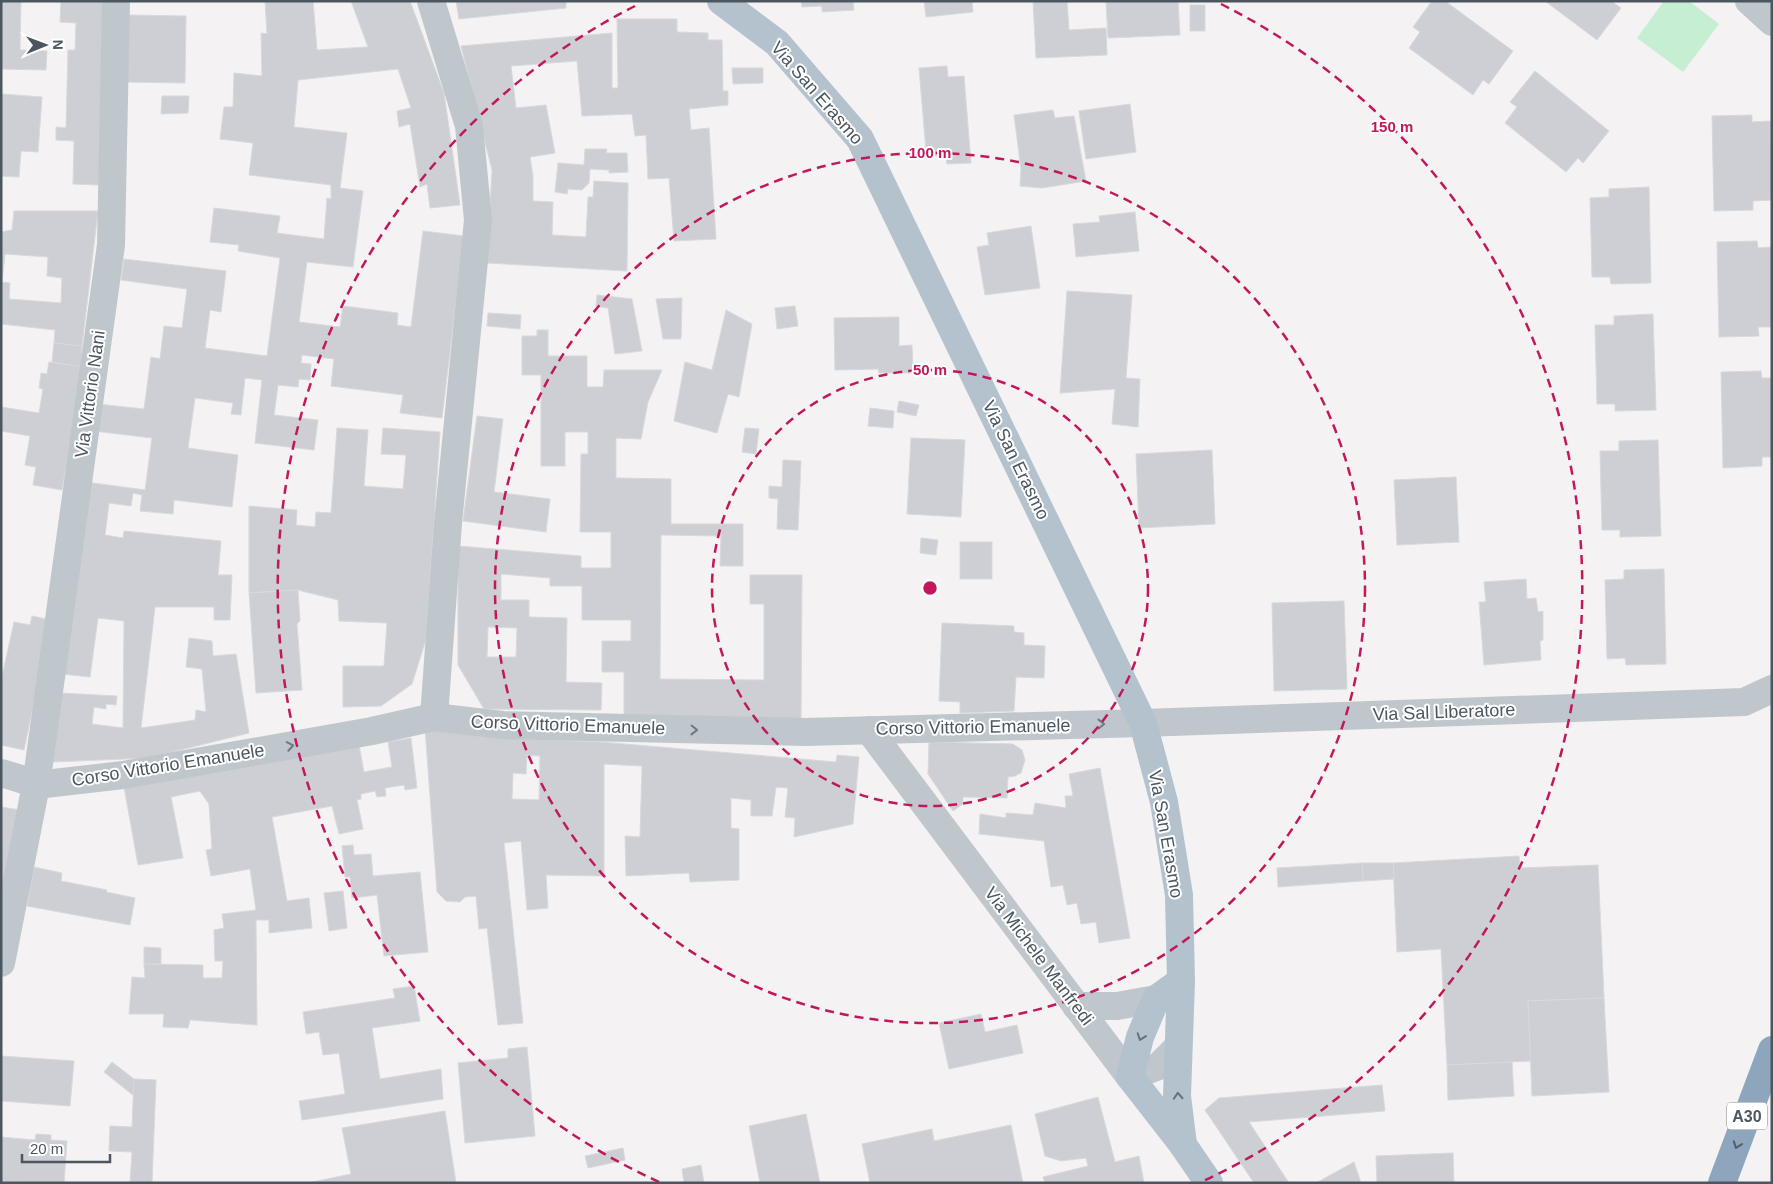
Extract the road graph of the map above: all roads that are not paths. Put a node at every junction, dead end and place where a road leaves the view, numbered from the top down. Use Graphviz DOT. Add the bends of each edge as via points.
graph roads {
  1 [pos="116,1"];
  2 [pos="431,1"];
  3 [pos="721,1"];
  4 [pos="1749,1"];
  5 [pos="1772,22"];
  6 [pos="1772,689"];
  7 [pos="434,717"];
  8 [pos="1143,723"];
  9 [pos="869,730"];
  10 [pos="1,773"];
  11 [pos="36,786"];
  12 [pos="1,963"];
  13 [pos="1181,981"];
  14 [pos="1156,999"];
  15 [pos="1076,1006"];
  16 [pos="1178,1048"];
  17 [pos="1772,1050"];
  18 [pos="1130,1077"];
  19 [pos="1183,1145"];
  20 [pos="1209,1183"];
  21 [pos="1722,1183"];
  1 -- 11 [label="street, Via Vittorio Nani" via="111,244"];
  2 -- 7 [label="street" via="469,126 478,220 448,523"];
  3 -- 8 [label="main road, Via San Erasmo" via="777,43 860,140"];
  4 -- 5 [label="street"];
  6 -- 8 [label="street, Via Sal Liberatore" via="1744,702"];
  7 -- 9 [label="street, Corso Vittorio Emanuele, one-way" via="502,725 806,732"];
  11 -- 7 [label="street, Corso Vittorio Emanuele, one-way" via="132,774"];
  9 -- 8 [label="street, Corso Vittorio Emanuele, one-way"];
  8 -- 13 [label="main road, Via San Erasmo" via="1164,802 1179,895"];
  9 -- 15 [label="street, Via Michele Manfredi"];
  10 -- 11 [label="street, Corso Vittorio Emanuele"];
  11 -- 12 [label="street, Via Vittorio Nani"];
  13 -- 14 [label="main road"];
  13 -- 16 [label="main road, Via San Erasmo"];
  14 -- 15 [label="street" via="1117,1006"];
  14 -- 18 [label="main road, one-way" via="1140,1038"];
  15 -- 18 [label="street, Via Michele Manfredi"];
  16 -- 18 [label="street" via="1158,1066"];
  19 -- 16 [label="main road, Via San Erasmo, one-way" via="1177,1096"];
  17 -- 21 [label="highway, A30, one-way"];
  18 -- 19 [label="main road, Via Michele Manfredi"];
  19 -- 20 [label="main road, Via Michele Manfredi"];
}
